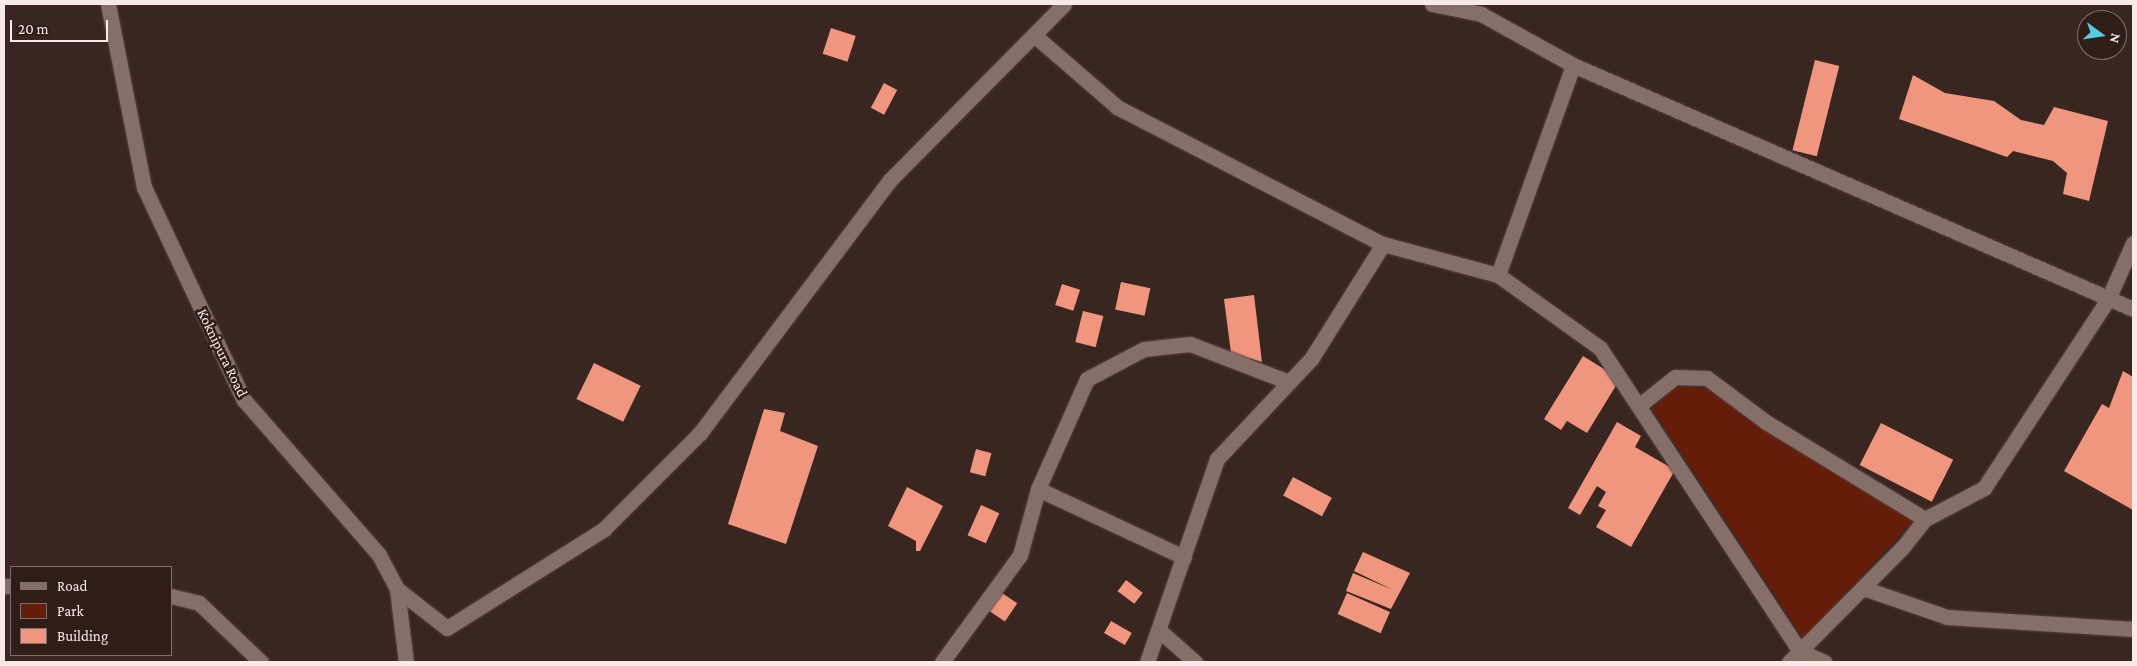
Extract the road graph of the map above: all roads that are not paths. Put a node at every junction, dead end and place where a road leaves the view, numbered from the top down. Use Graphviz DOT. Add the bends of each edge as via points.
graph roads {
  1 [pos="108,4"];
  2 [pos="1064,4"];
  3 [pos="1432,4"];
  4 [pos="1482,9"];
  5 [pos="1034,35"];
  6 [pos="1573,65"];
  7 [pos="2133,243"];
  8 [pos="1383,244"];
  9 [pos="1498,275"];
  10 [pos="2108,299"];
  11 [pos="2133,308"];
  12 [pos="1289,382"];
  13 [pos="1641,404"];
  14 [pos="1038,489"];
  15 [pos="1925,519"];
  16 [pos="1184,557"];
  17 [pos="1862,588"];
  18 [pos="397,589"];
  19 [pos="172,596"];
  20 [pos="2133,628"];
  21 [pos="1160,631"];
  22 [pos="1800,651"];
  23 [pos="261,662"];
  24 [pos="406,662"];
  25 [pos="942,662"];
  26 [pos="1147,662"];
  27 [pos="1195,662"];
  28 [pos="1789,662"];
  29 [pos="1825,662"];
  1 -- 18 [label="street, Koknipura Road" via="144,187 244,400 379,555"];
  2 -- 5 [label="street"];
  3 -- 4 [label="street"];
  4 -- 6 [label="street"];
  5 -- 8 [label="street" via="1117,107"];
  5 -- 18 [label="street" via="890,180 700,433 604,530 448,628"];
  6 -- 9 [label="street"];
  6 -- 10 [label="street"];
  7 -- 10 [label="street"];
  8 -- 9 [label="street"];
  8 -- 12 [label="street" via="1311,359"];
  9 -- 13 [label="street" via="1600,348"];
  10 -- 11 [label="street"];
  10 -- 15 [label="street" via="1984,488"];
  12 -- 14 [label="street" via="1190,344 1144,349 1087,379"];
  12 -- 16 [label="street" via="1217,459"];
  13 -- 15 [label="street" via="1675,377 1707,378 1766,422"];
  13 -- 22 [label="street"];
  14 -- 16 [label="street"];
  14 -- 25 [label="street" via="1020,555"];
  15 -- 17 [label="street"];
  16 -- 21 [label="street"];
  17 -- 20 [label="street" via="1947,617"];
  17 -- 22 [label="street"];
  18 -- 24 [label="street, Koknipura Road"];
  19 -- 23 [label="street" via="199,603"];
  21 -- 26 [label="street"];
  21 -- 27 [label="street"];
  22 -- 28 [label="street"];
  22 -- 29 [label="street"];
}
